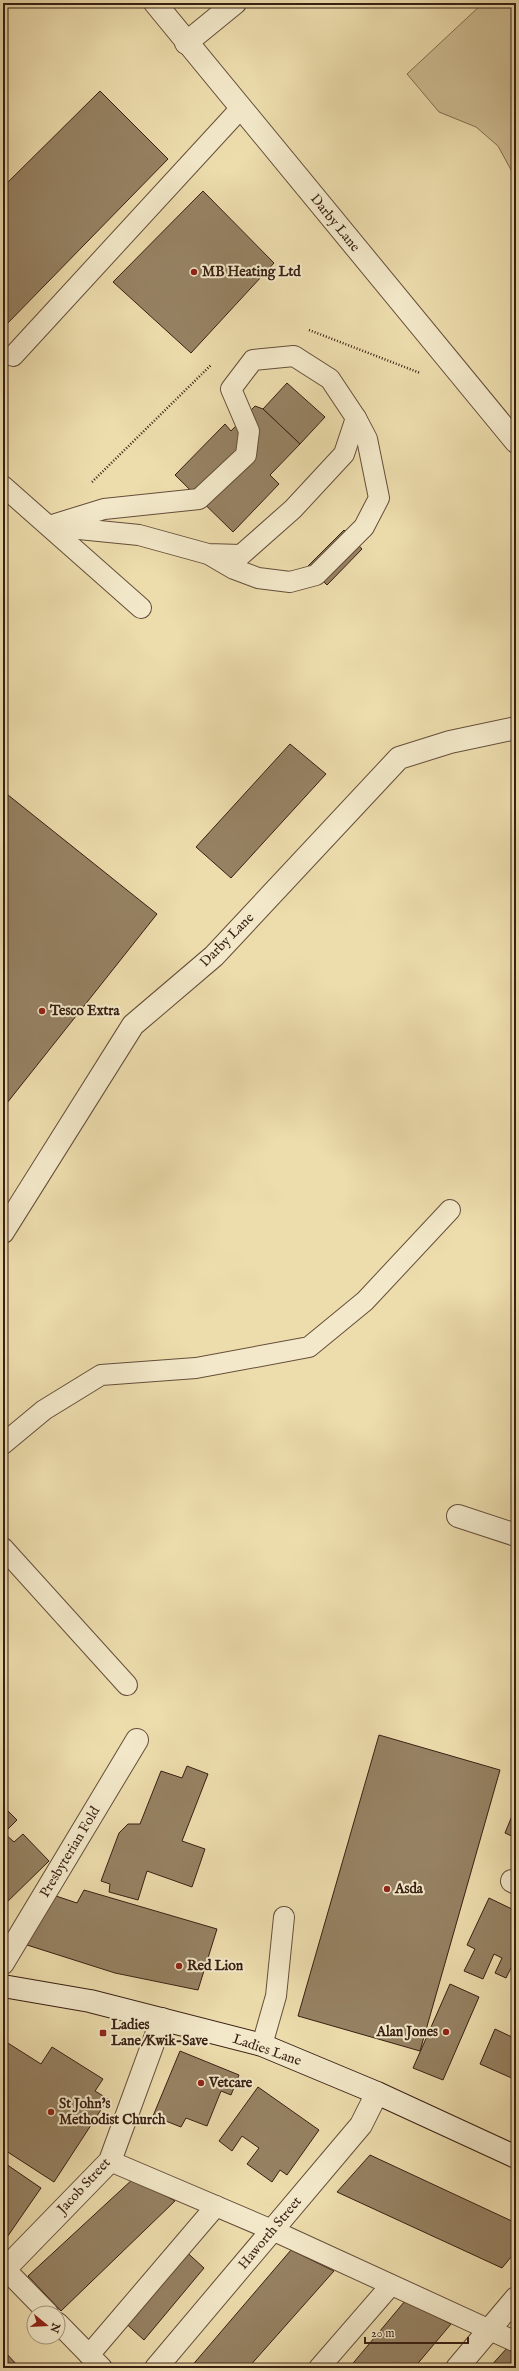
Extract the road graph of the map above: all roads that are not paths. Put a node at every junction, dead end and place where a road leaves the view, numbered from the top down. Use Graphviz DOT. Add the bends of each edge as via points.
graph roads {
  1 [pos="155,3"];
  2 [pos="235,3"];
  3 [pos="186,43"];
  4 [pos="240,108"];
  5 [pos="13,356"];
  6 [pos="356,418"];
  7 [pos="516,442"];
  8 [pos="3,486"];
  9 [pos="49,526"];
  10 [pos="208,554"];
  11 [pos="140,608"];
  12 [pos="516,728"];
  13 [pos="450,1210"];
  14 [pos="3,1232"];
  15 [pos="3,1444"];
  16 [pos="458,1516"];
  17 [pos="516,1535"];
  18 [pos="3,1548"];
  19 [pos="127,1685"];
  20 [pos="137,1740"];
  21 [pos="284,1917"];
  22 [pos="3,1963"];
  23 [pos="3,1986"];
  24 [pos="162,2019"];
  25 [pos="262,2045"];
  26 [pos="377,2093"];
  27 [pos="516,2157"];
  28 [pos="110,2161"];
  29 [pos="216,2206"];
  30 [pos="272,2230"];
  31 [pos="5,2269"];
  32 [pos="391,2285"];
  33 [pos="516,2298"];
  34 [pos="40,2305"];
  35 [pos="488,2330"];
  36 [pos="66,2331"];
  37 [pos="516,2342"];
  38 [pos="95,2361"];
  39 [pos="156,2368"];
  40 [pos="319,2368"];
  41 [pos="457,2368"];
  1 -- 3 [label="street, Darby Lane"];
  2 -- 3 [label="street"];
  3 -- 4 [label="street, Darby Lane"];
  4 -- 5 [label="lane"];
  4 -- 7 [label="street, Darby Lane"];
  6 -- 9 [label="lane" via="330,380 294,356 254,360 231,389 249,431 246,455 199,499 104,509"];
  6 -- 10 [label="lane" via="344,454 293,509 241,555"];
  6 -- 10 [label="lane" via="367,439 379,498 364,527 316,575 290,582 258,578 234,569"];
  8 -- 9 [label="lane"];
  9 -- 10 [label="lane" via="139,535"];
  9 -- 11 [label="lane"];
  12 -- 14 [label="street, Darby Lane" via="450,742 399,758 214,956 133,1025"];
  13 -- 15 [label="lane" via="365,1301 309,1347 196,1368 101,1375 44,1410"];
  16 -- 17 [label="street"];
  18 -- 19 [label="lane"];
  20 -- 22 [label="street, Presbyterian Fold"];
  21 -- 25 [label="lane" via="276,1996"];
  23 -- 24 [label="street, Ladies Lane" via="90,2001"];
  24 -- 25 [label="street, Ladies Lane"];
  24 -- 28 [label="street, Jacob Street"];
  25 -- 26 [label="street, Ladies Lane"];
  26 -- 27 [label="street, Ladies Lane"];
  26 -- 30 [label="street, Haworth Street" via="361,2125"];
  28 -- 29 [label="lane"];
  28 -- 31 [label="street, Jacob Street"];
  29 -- 30 [label="lane"];
  29 -- 38 [label="lane"];
  30 -- 32 [label="lane"];
  30 -- 39 [label="street, Haworth Street"];
  31 -- 34 [label="lane"];
  32 -- 35 [label="lane"];
  32 -- 40 [label="lane"];
  33 -- 35 [label="street"];
  35 -- 37 [label="lane"];
  35 -- 41 [label="street"];
  36 -- 38 [label="lane"];
}
